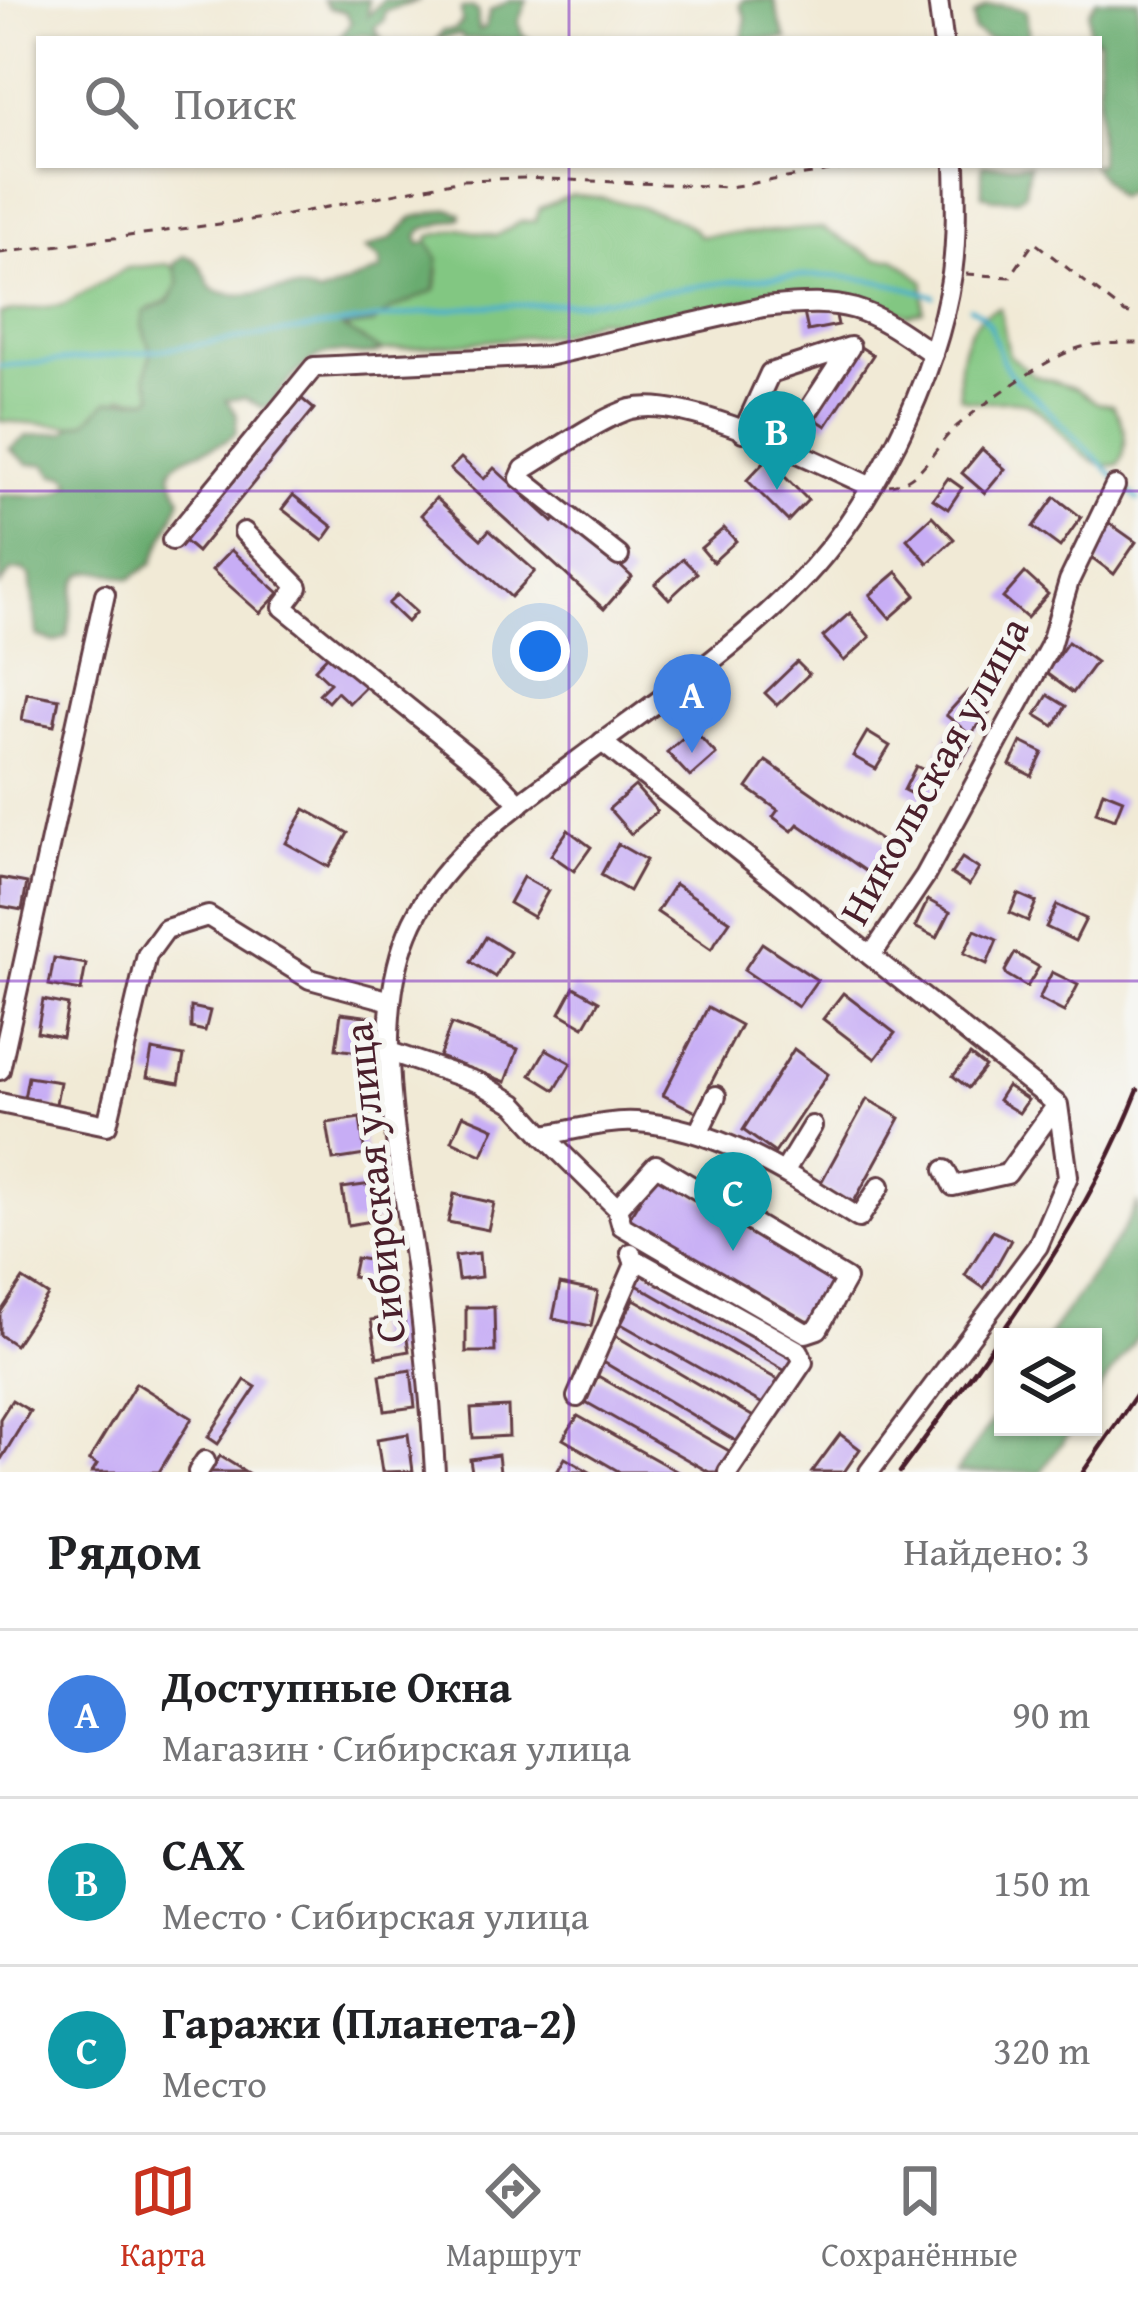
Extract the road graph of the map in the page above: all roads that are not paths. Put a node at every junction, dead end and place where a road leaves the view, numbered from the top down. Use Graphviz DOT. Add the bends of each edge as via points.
graph roads {
  1 [pos="938,0"];
  2 [pos="943,36"];
  3 [pos="955,168"];
  4 [pos="933,354"];
  5 [pos="743,432"];
  6 [pos="784,448"];
  7 [pos="870,485"];
  8 [pos="1114,486"];
  9 [pos="244,532"];
  10 [pos="172,540"];
  11 [pos="620,556"];
  12 [pos="105,594"];
  13 [pos="602,742"];
  14 [pos="520,804"];
  15 [pos="871,956"];
  16 [pos="391,1000"];
  17 [pos="390,1052"];
  18 [pos="0,1070"];
  19 [pos="716,1096"];
  20 [pos="0,1103"];
  21 [pos="1057,1106"];
  22 [pos="812,1126"];
  23 [pos="698,1133"];
  24 [pos="543,1136"];
  25 [pos="945,1170"];
  26 [pos="784,1172"];
  27 [pos="880,1186"];
  28 [pos="619,1217"];
  29 [pos="633,1258"];
  30 [pos="578,1397"];
  31 [pos="435,1472"];
  32 [pos="728,1472"];
  33 [pos="869,1472"];
  1 -- 2 [label="street"];
  3 -- 4 [label="street, Сибирская улица" via="952,273"];
  4 -- 7 [label="street, Сибирская улица"];
  4 -- 10 [label="street" via="867,310 794,303 547,356 314,367"];
  5 -- 6 [label="street"];
  5 -- 6 [label="street" via="770,373 850,347"];
  5 -- 11 [label="street" via="664,405 627,410 524,469 520,478"];
  6 -- 7 [label="street"];
  7 -- 13 [label="street, Сибирская улица" via="832,543 760,620"];
  8 -- 15 [label="street, Никольская улица" via="1069,581 1050,646 925,876"];
  9 -- 14 [label="street" via="298,587 284,607"];
  12 -- 18 [label="street"];
  13 -- 14 [label="street, Сибирская улица"];
  13 -- 15 [label="street"];
  14 -- 16 [label="street, Сибирская улица" via="431,892 408,932"];
  15 -- 21 [label="street"];
  16 -- 17 [label="street, Сибирская улица"];
  16 -- 20 [label="street" via="310,979 208,916 166,929 147,955 107,1125"];
  17 -- 24 [label="street" via="480,1083 515,1104"];
  17 -- 31 [label="street, Сибирская улица"];
  19 -- 23 [label="street"];
  21 -- 25 [label="street" via="1006,1174 953,1186"];
  21 -- 33 [label="street" via="1068,1176 1038,1246"];
  22 -- 26 [label="street"];
  23 -- 24 [label="street" via="633,1122"];
  23 -- 26 [label="street"];
  24 -- 28 [label="street"];
  26 -- 27 [label="street" via="860,1218"];
  28 -- 28 [label="street" via="656,1165 846,1280 818,1329 806,1333"];
  28 -- 29 [label="street"];
  29 -- 30 [label="street"];
  29 -- 32 [label="street" via="799,1351 802,1362"];
}
